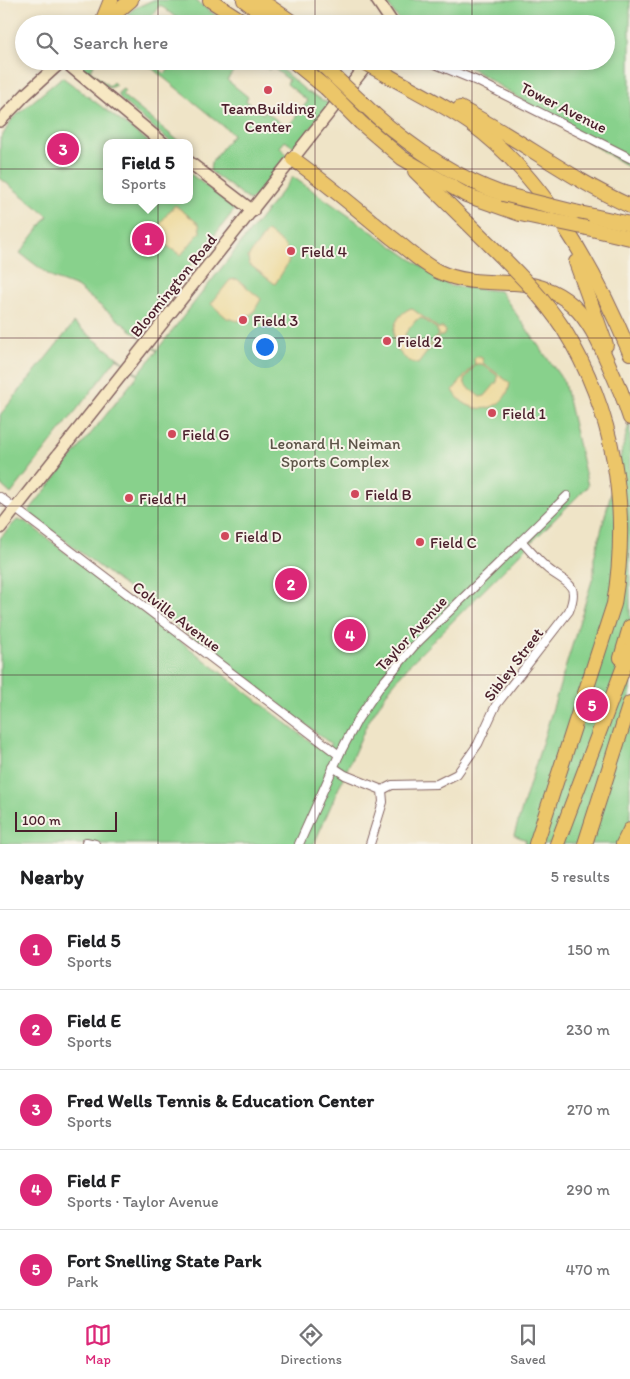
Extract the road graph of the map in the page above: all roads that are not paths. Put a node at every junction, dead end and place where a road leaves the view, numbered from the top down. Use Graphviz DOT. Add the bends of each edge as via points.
graph roads {
  1 [pos="111,0"];
  2 [pos="131,0"];
  3 [pos="210,0"];
  4 [pos="225,0"];
  5 [pos="244,0"];
  6 [pos="260,0"];
  7 [pos="277,0"];
  8 [pos="377,0"];
  9 [pos="105,15"];
  10 [pos="113,15"];
  11 [pos="233,15"];
  12 [pos="245,15"];
  13 [pos="263,15"];
  14 [pos="282,15"];
  15 [pos="294,15"];
  16 [pos="387,15"];
  17 [pos="53,70"];
  18 [pos="74,70"];
  19 [pos="309,70"];
  20 [pos="313,70"];
  21 [pos="323,70"];
  22 [pos="363,70"];
  23 [pos="378,70"];
  24 [pos="450,70"];
  25 [pos="387,75"];
  26 [pos="330,82"];
  27 [pos="0,121"];
  28 [pos="158,139"];
  29 [pos="402,158"];
  30 [pos="630,158"];
  31 [pos="293,159"];
  32 [pos="193,165"];
  33 [pos="630,206"];
  34 [pos="253,211"];
  35 [pos="630,224"];
  36 [pos="566,232"];
  37 [pos="630,238"];
  38 [pos="630,352"];
  39 [pos="623,397"];
  40 [pos="630,418"];
  41 [pos="567,496"];
  42 [pos="0,497"];
  43 [pos="15,509"];
  44 [pos="0,528"];
  45 [pos="520,541"];
  46 [pos="630,627"];
  47 [pos="630,650"];
  48 [pos="630,703"];
  49 [pos="600,728"];
  50 [pos="339,755"];
  51 [pos="333,767"];
  52 [pos="382,790"];
  53 [pos="630,830"];
  54 [pos="86,842"];
  55 [pos="95,844"];
  56 [pos="300,844"];
  57 [pos="370,844"];
  58 [pos="536,844"];
  59 [pos="557,844"];
  60 [pos="586,844"];
  61 [pos="623,844"];
  1 -- 9 [label="highway"];
  2 -- 10 [label="highway"];
  3 -- 11 [label="highway"];
  4 -- 12 [label="highway"];
  5 -- 13 [label="highway"];
  6 -- 14 [label="highway"];
  7 -- 15 [label="highway"];
  8 -- 16 [label="street"];
  17 -- 27 [label="street"];
  18 -- 28 [label="street"];
  19 -- 26 [label="highway"];
  20 -- 26 [label="highway"];
  21 -- 26 [label="highway"];
  22 -- 31 [label="street, Bloomington Road"];
  23 -- 25 [label="highway, bridge"];
  24 -- 30 [label="street, Tower Avenue"];
  25 -- 33 [label="highway" via="492,125 573,178"];
  25 -- 36 [label="highway" via="442,106 496,144 557,216"];
  26 -- 29 [label="highway, bridge" via="361,123"];
  26 -- 35 [label="highway, bridge" via="436,162 475,183 503,194"];
  29 -- 37 [label="highway, bridge" via="466,195 520,214"];
  29 -- 58 [label="highway, bridge" via="524,278 548,306 594,384 613,443 622,526 614,604"];
  31 -- 34 [label="street, Bloomington Road"];
  31 -- 39 [label="highway" via="436,270 466,281 536,285 567,298 592,332"];
  32 -- 34 [label="street"];
  34 -- 43 [label="street, Bloomington Road"];
  36 -- 38 [label="highway" via="604,297"];
  36 -- 39 [label="highway"];
  39 -- 40 [label="highway"];
  41 -- 45 [label="street, Taylor Avenue"];
  42 -- 43 [label="street, Colville Avenue"];
  43 -- 44 [label="street, Bloomington Road"];
  43 -- 50 [label="street, Colville Avenue"];
  45 -- 50 [label="street, Taylor Avenue" via="414,646 381,685"];
  45 -- 52 [label="street, Sibley Street" via="572,587 574,599 569,611 496,705 478,744 457,774 437,784 392,785"];
  46 -- 49 [label="highway"];
  47 -- 49 [label="highway"];
  48 -- 60 [label="highway"];
  49 -- 59 [label="highway"];
  50 -- 51 [label="street, Taylor Avenue"];
  51 -- 52 [label="street"];
  51 -- 56 [label="street, Taylor Avenue"];
  52 -- 57 [label="street" via="383,802"];
  53 -- 61 [label="highway"];
  54 -- 55 [label="street"];
}
